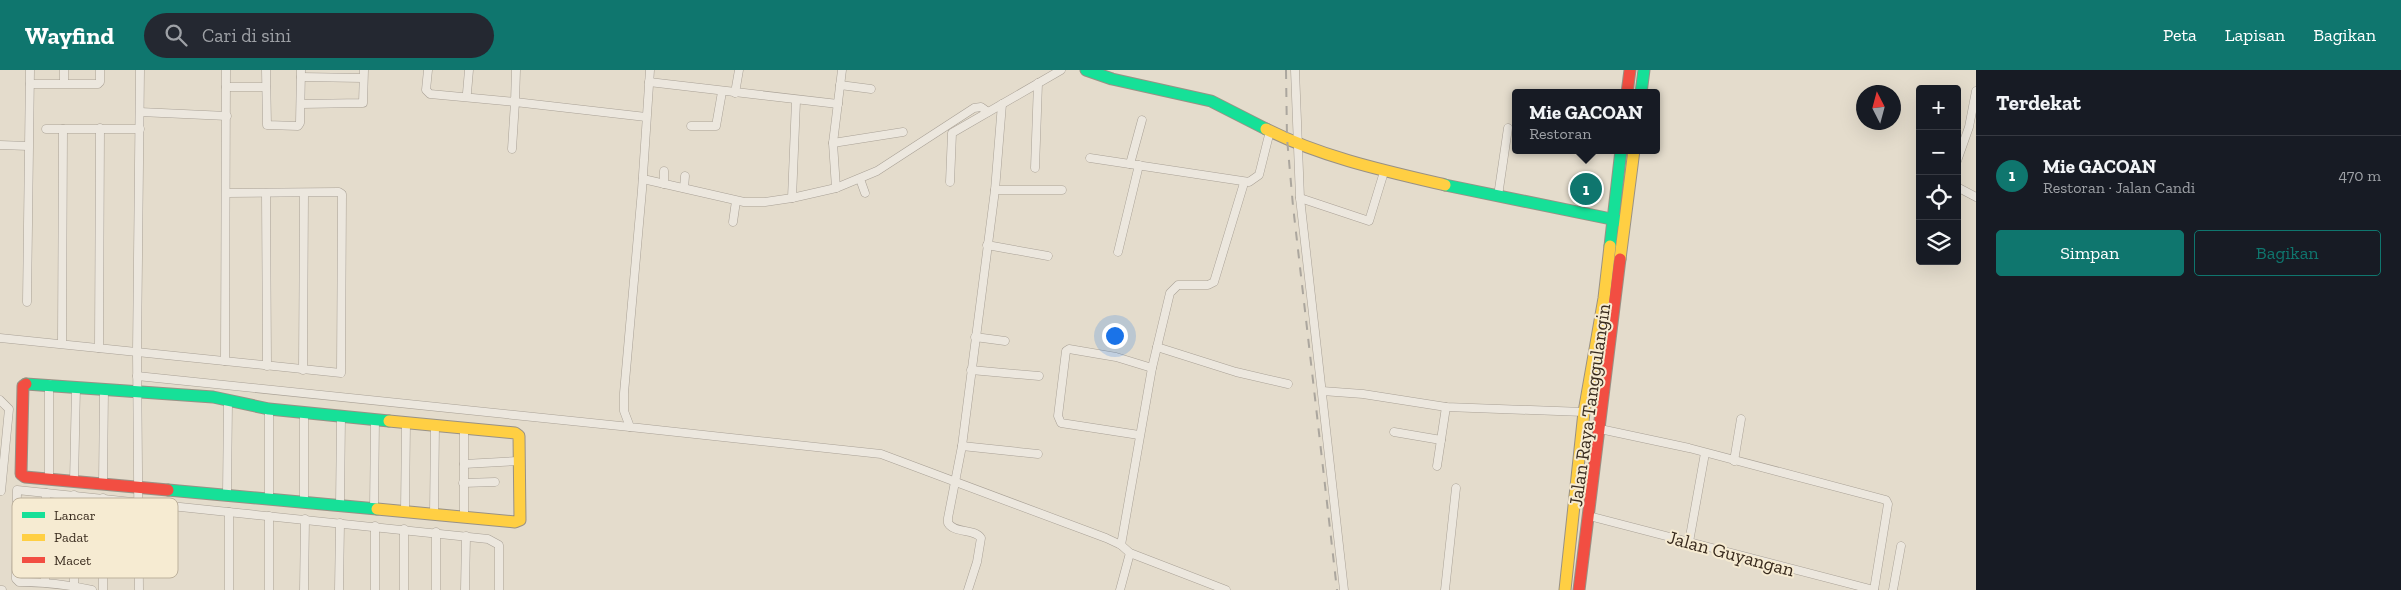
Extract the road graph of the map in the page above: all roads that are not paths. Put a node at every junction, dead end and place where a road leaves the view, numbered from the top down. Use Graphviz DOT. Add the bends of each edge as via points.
graph roads {
  1 [pos="30,70"];
  2 [pos="64,70"];
  3 [pos="100,70"];
  4 [pos="140,70"];
  5 [pos="226,70"];
  6 [pos="266,70"];
  7 [pos="428,70"];
  8 [pos="469,70"];
  9 [pos="516,70"];
  10 [pos="650,70"];
  11 [pos="739,70"];
  12 [pos="842,70"];
  13 [pos="1061,70"];
  14 [pos="1086,70"];
  15 [pos="1295,70"];
  16 [pos="1630,70"];
  17 [pos="1644,70"];
  18 [pos="301,73"];
  19 [pos="364,74"];
  20 [pos="649,82"];
  21 [pos="64,83"];
  22 [pos="1038,83"];
  23 [pos="30,84"];
  24 [pos="840,85"];
  25 [pos="266,86"];
  26 [pos="226,87"];
  27 [pos="872,88"];
  28 [pos="1628,89"];
  29 [pos="1642,89"];
  30 [pos="1976,91"];
  31 [pos="722,92"];
  32 [pos="467,93"];
  33 [pos="736,93"];
  34 [pos="796,101"];
  35 [pos="515,102"];
  36 [pos="301,104"];
  37 [pos="838,104"];
  38 [pos="1002,104"];
  39 [pos="985,110"];
  40 [pos="140,112"];
  41 [pos="227,114"];
  42 [pos="646,117"];
  43 [pos="1142,120"];
  44 [pos="691,126"];
  45 [pos="100,128"];
  46 [pos="1508,128"];
  47 [pos="1972,128"];
  48 [pos="46,129"];
  49 [pos="63,129"];
  50 [pos="140,129"];
  51 [pos="1270,131"];
  52 [pos="903,132"];
  53 [pos="1296,140"];
  54 [pos="833,143"];
  55 [pos="0,145"];
  56 [pos="28,146"];
  57 [pos="512,149"];
  58 [pos="1961,152"];
  59 [pos="1621,154"];
  60 [pos="1633,154"];
  61 [pos="1090,158"];
  62 [pos="1130,164"];
  63 [pos="1139,165"];
  64 [pos="1035,168"];
  65 [pos="664,171"];
  66 [pos="1384,172"];
  67 [pos="685,176"];
  68 [pos="643,180"];
  69 [pos="950,182"];
  70 [pos="1244,183"];
  71 [pos="664,184"];
  72 [pos="684,188"];
  73 [pos="836,188"];
  74 [pos="1961,189"];
  75 [pos="996,190"];
  76 [pos="1062,190"];
  77 [pos="227,192"];
  78 [pos="266,192"];
  79 [pos="304,192"];
  80 [pos="1498,196"];
  81 [pos="1976,197"];
  82 [pos="792,198"];
  83 [pos="1300,198"];
  84 [pos="735,206"];
  85 [pos="1619,221"];
  86 [pos="733,222"];
  87 [pos="987,245"];
  88 [pos="1118,252"];
  89 [pos="1048,256"];
  90 [pos="27,302"];
  91 [pos="975,337"];
  92 [pos="0,338"];
  93 [pos="1005,341"];
  94 [pos="62,343"];
  95 [pos="1157,347"];
  96 [pos="98,348"];
  97 [pos="137,356"];
  98 [pos="225,361"];
  99 [pos="267,366"];
  100 [pos="1152,367"];
  101 [pos="303,370"];
  102 [pos="971,370"];
  103 [pos="137,374"];
  104 [pos="1039,376"];
  105 [pos="49,384"];
  106 [pos="1288,384"];
  107 [pos="76,387"];
  108 [pos="104,389"];
  109 [pos="1322,391"];
  110 [pos="137,392"];
  111 [pos="0,400"];
  112 [pos="228,402"];
  113 [pos="1446,407"];
  114 [pos="269,409"];
  115 [pos="304,412"];
  116 [pos="1584,412"];
  117 [pos="341,416"];
  118 [pos="375,419"];
  119 [pos="1741,419"];
  120 [pos="406,422"];
  121 [pos="628,422"];
  122 [pos="435,425"];
  123 [pos="464,428"];
  124 [pos="1600,429"];
  125 [pos="1394,432"];
  126 [pos="1139,435"];
  127 [pos="3,436"];
  128 [pos="1441,440"];
  129 [pos="961,449"];
  130 [pos="1705,453"];
  131 [pos="1038,454"];
  132 [pos="1734,460"];
  133 [pos="518,461"];
  134 [pos="464,464"];
  135 [pos="1437,466"];
  136 [pos="49,480"];
  137 [pos="74,482"];
  138 [pos="495,482"];
  139 [pos="956,482"];
  140 [pos="464,483"];
  141 [pos="102,484"];
  142 [pos="0,488"];
  143 [pos="139,488"];
  144 [pos="1456,488"];
  145 [pos="15,490"];
  146 [pos="46,492"];
  147 [pos="227,494"];
  148 [pos="74,495"];
  149 [pos="15,498"];
  150 [pos="46,498"];
  151 [pos="103,498"];
  152 [pos="139,498"];
  153 [pos="269,498"];
  154 [pos="304,502"];
  155 [pos="178,506"];
  156 [pos="340,506"];
  157 [pos="376,510"];
  158 [pos="229,512"];
  159 [pos="405,512"];
  160 [pos="434,515"];
  161 [pos="270,516"];
  162 [pos="1589,516"];
  163 [pos="464,518"];
  164 [pos="305,519"];
  165 [pos="340,523"];
  166 [pos="377,526"];
  167 [pos="404,529"];
  168 [pos="436,532"];
  169 [pos="466,536"];
  170 [pos="1689,542"];
  171 [pos="1120,545"];
  172 [pos="1901,546"];
  173 [pos="1130,554"];
  174 [pos="16,578"];
  175 [pos="45,578"];
  176 [pos="74,578"];
  177 [pos="45,581"];
  178 [pos="74,585"];
  179 [pos="92,590"];
  180 [pos="229,590"];
  181 [pos="269,590"];
  182 [pos="304,590"];
  183 [pos="339,590"];
  184 [pos="374,590"];
  185 [pos="404,590"];
  186 [pos="436,590"];
  187 [pos="465,590"];
  188 [pos="499,590"];
  189 [pos="968,590"];
  190 [pos="1120,590"];
  191 [pos="1226,590"];
  192 [pos="1344,590"];
  193 [pos="1445,590"];
  194 [pos="1565,590"];
  195 [pos="1579,590"];
  196 [pos="1874,590"];
  197 [pos="1893,590"];
  1 -- 23 [label="street"];
  2 -- 21 [label="street"];
  3 -- 21 [label="street" via="98,84"];
  4 -- 40 [label="street"];
  5 -- 26 [label="street"];
  6 -- 25 [label="street"];
  7 -- 35 [label="street" via="426,90 430,94"];
  8 -- 32 [label="street"];
  9 -- 35 [label="street"];
  10 -- 20 [label="street"];
  11 -- 33 [label="street"];
  12 -- 24 [label="street"];
  13 -- 22 [label="street"];
  14 -- 51 [label="main road" via="1211,101"];
  15 -- 53 [label="street"];
  16 -- 28 [label="main road"];
  17 -- 29 [label="main road"];
  18 -- 19 [label="street"];
  18 -- 36 [label="street"];
  19 -- 36 [label="street" via="362,103"];
  20 -- 31 [label="street"];
  20 -- 42 [label="street"];
  21 -- 23 [label="street"];
  22 -- 38 [label="street"];
  22 -- 64 [label="street"];
  23 -- 56 [label="street"];
  24 -- 27 [label="street"];
  24 -- 37 [label="street"];
  25 -- 26 [label="street"];
  25 -- 36 [label="street" via="267,125 299,125"];
  26 -- 41 [label="street"];
  30 -- 47 [label="street"];
  31 -- 33 [label="street"];
  31 -- 44 [label="street" via="716,126"];
  33 -- 34 [label="street"];
  34 -- 37 [label="street"];
  34 -- 82 [label="street"];
  35 -- 42 [label="street"];
  35 -- 57 [label="street"];
  37 -- 54 [label="street"];
  38 -- 39 [label="street"];
  38 -- 75 [label="street"];
  39 -- 69 [label="street" via="951,134"];
  39 -- 73 [label="street" via="974,108 877,171 862,185"];
  40 -- 41 [label="street"];
  40 -- 50 [label="street"];
  41 -- 77 [label="street"];
  42 -- 68 [label="street"];
  43 -- 62 [label="street"];
  45 -- 49 [label="street"];
  45 -- 50 [label="street"];
  45 -- 96 [label="street"];
  46 -- 80 [label="street"];
  47 -- 58 [label="street"];
  48 -- 49 [label="street"];
  49 -- 94 [label="street"];
  50 -- 97 [label="street"];
  51 -- 53 [label="main road"];
  51 -- 70 [label="street" via="1259,175"];
  52 -- 54 [label="street"];
  53 -- 66 [label="main road"];
  53 -- 83 [label="street"];
  54 -- 73 [label="street"];
  55 -- 56 [label="street"];
  56 -- 90 [label="street"];
  59 -- 85 [label="main road"];
  60 -- 85 [label="main road"];
  61 -- 62 [label="street"];
  62 -- 63 [label="street"];
  63 -- 70 [label="street"];
  63 -- 88 [label="street"];
  65 -- 71 [label="street"];
  66 -- 80 [label="main road"];
  66 -- 83 [label="street" via="1369,221"];
  67 -- 72 [label="street"];
  68 -- 71 [label="street"];
  68 -- 121 [label="street" via="624,393"];
  70 -- 95 [label="street" via="1214,282 1173,288"];
  71 -- 72 [label="street"];
  72 -- 84 [label="street"];
  73 -- 82 [label="street"];
  74 -- 81 [label="street"];
  75 -- 76 [label="street"];
  75 -- 87 [label="street"];
  77 -- 78 [label="street"];
  77 -- 98 [label="street"];
  78 -- 79 [label="street"];
  78 -- 99 [label="street"];
  79 -- 101 [label="street"];
  79 -- 101 [label="street" via="339,192 342,195 342,370 338,374"];
  80 -- 85 [label="main road"];
  82 -- 84 [label="street"];
  83 -- 109 [label="street"];
  84 -- 86 [label="street"];
  85 -- 116 [label="main road, Jalan Raya Tanggulangin"];
  85 -- 124 [label="main road"];
  87 -- 89 [label="street"];
  87 -- 91 [label="street"];
  91 -- 93 [label="street"];
  91 -- 102 [label="street"];
  92 -- 94 [label="street"];
  94 -- 96 [label="street"];
  95 -- 100 [label="street"];
  95 -- 106 [label="street" via="1236,372"];
  96 -- 97 [label="street"];
  97 -- 98 [label="street"];
  97 -- 103 [label="street"];
  98 -- 99 [label="street"];
  99 -- 101 [label="street"];
  100 -- 126 [label="street"];
  100 -- 126 [label="street" via="1116,357 1066,351 1058,416 1061,423"];
  102 -- 104 [label="street"];
  102 -- 129 [label="street"];
  103 -- 110 [label="street"];
  103 -- 121 [label="street"];
  105 -- 107 [label="main road"];
  105 -- 136 [label="street"];
  105 -- 136 [label="main road" via="23,386 21,474"];
  107 -- 108 [label="main road"];
  107 -- 137 [label="street"];
  108 -- 110 [label="main road"];
  108 -- 141 [label="street"];
  109 -- 113 [label="street"];
  109 -- 192 [label="street"];
  110 -- 112 [label="main road" via="212,397"];
  110 -- 143 [label="street"];
  111 -- 127 [label="street" via="9,409"];
  112 -- 114 [label="main road"];
  112 -- 147 [label="street"];
  113 -- 116 [label="street"];
  113 -- 128 [label="street"];
  114 -- 115 [label="main road"];
  114 -- 153 [label="street"];
  115 -- 117 [label="main road"];
  115 -- 154 [label="street"];
  116 -- 194 [label="main road, Jalan Raya Tanggulangin"];
  117 -- 118 [label="main road"];
  117 -- 156 [label="street"];
  118 -- 120 [label="main road"];
  118 -- 157 [label="street"];
  119 -- 132 [label="street"];
  120 -- 122 [label="main road"];
  120 -- 159 [label="street"];
  121 -- 139 [label="street" via="875,452"];
  122 -- 123 [label="main road"];
  122 -- 160 [label="street"];
  123 -- 133 [label="main road" via="517,434"];
  123 -- 134 [label="street"];
  124 -- 130 [label="street"];
  124 -- 162 [label="main road"];
  125 -- 128 [label="street"];
  126 -- 171 [label="street"];
  127 -- 142 [label="street"];
  128 -- 135 [label="street"];
  129 -- 131 [label="street"];
  129 -- 139 [label="street"];
  130 -- 132 [label="street"];
  130 -- 170 [label="street"];
  132 -- 196 [label="street" via="1888,501"];
  133 -- 134 [label="street"];
  133 -- 163 [label="main road" via="520,520"];
  134 -- 140 [label="street"];
  136 -- 137 [label="main road"];
  137 -- 141 [label="main road"];
  138 -- 140 [label="street"];
  139 -- 171 [label="street" via="1031,508"];
  139 -- 189 [label="street" via="948,518 950,526 981,538"];
  140 -- 163 [label="street"];
  141 -- 143 [label="main road"];
  142 -- 145 [label="street"];
  143 -- 147 [label="main road"];
  143 -- 152 [label="street"];
  144 -- 193 [label="street"];
  145 -- 146 [label="street"];
  145 -- 149 [label="street"];
  146 -- 148 [label="street"];
  146 -- 150 [label="street"];
  147 -- 153 [label="main road"];
  148 -- 151 [label="street"];
  153 -- 154 [label="main road"];
  154 -- 156 [label="main road"];
  155 -- 158 [label="street"];
  156 -- 157 [label="main road"];
  157 -- 159 [label="main road"];
  157 -- 166 [label="street"];
  158 -- 161 [label="street"];
  158 -- 180 [label="street"];
  159 -- 160 [label="main road"];
  160 -- 163 [label="main road"];
  161 -- 164 [label="street"];
  161 -- 181 [label="street"];
  162 -- 170 [label="street, Jalan Guyangan"];
  162 -- 195 [label="main road"];
  164 -- 165 [label="street"];
  164 -- 182 [label="street"];
  165 -- 166 [label="street"];
  165 -- 183 [label="street"];
  166 -- 167 [label="street"];
  166 -- 184 [label="street"];
  167 -- 168 [label="street"];
  167 -- 185 [label="street"];
  168 -- 169 [label="street"];
  168 -- 186 [label="street"];
  169 -- 187 [label="street"];
  169 -- 188 [label="street" via="488,539 499,545"];
  170 -- 196 [label="street, Jalan Guyangan"];
  171 -- 173 [label="street"];
  172 -- 197 [label="street"];
  173 -- 190 [label="street"];
  173 -- 191 [label="street"];
  174 -- 177 [label="street" via="19,582"];
  175 -- 177 [label="street"];
  176 -- 178 [label="street"];
  177 -- 178 [label="street"];
  178 -- 179 [label="street"];
}
